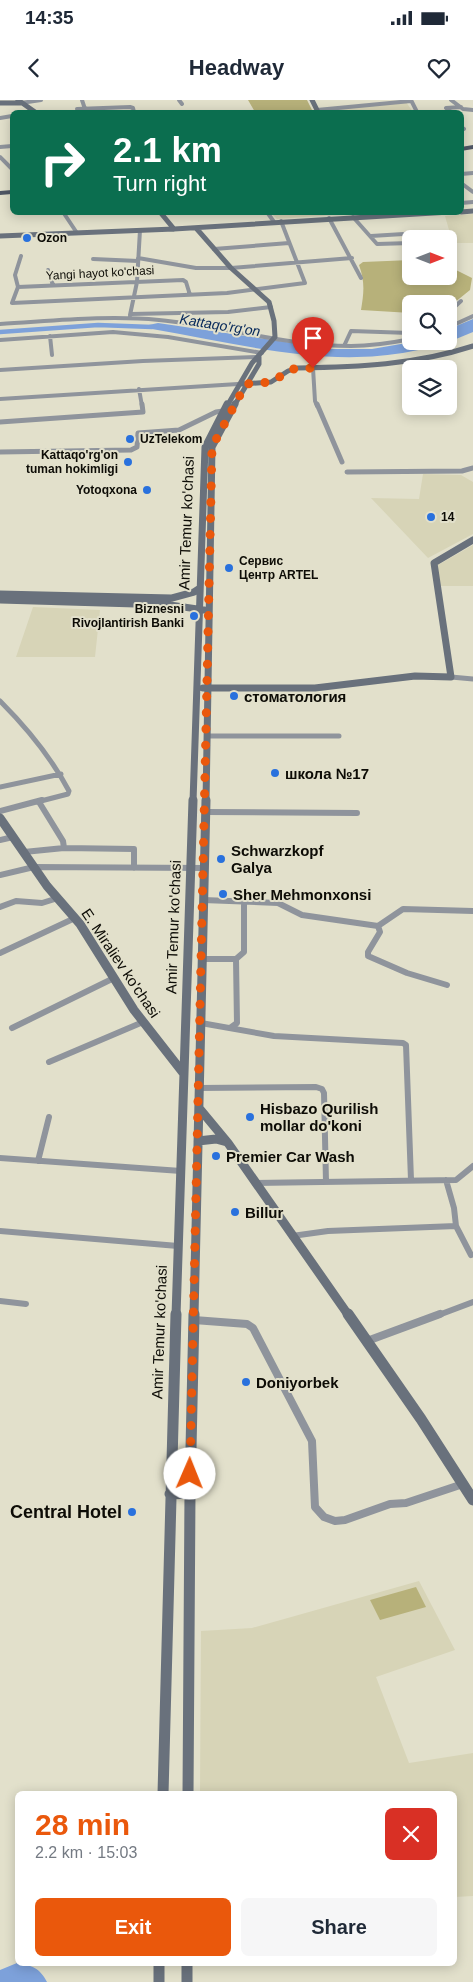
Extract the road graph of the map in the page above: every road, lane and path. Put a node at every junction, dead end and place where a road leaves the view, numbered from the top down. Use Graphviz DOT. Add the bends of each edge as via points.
graph roads {
  1 [pos="41,100"];
  2 [pos="82,100"];
  3 [pos="411,100"];
  4 [pos="451,100"];
  5 [pos="20,101"];
  6 [pos="0,103"];
  7 [pos="461,107"];
  8 [pos="77,109"];
  9 [pos="85,109"];
  10 [pos="31,110"];
  11 [pos="134,110"];
  12 [pos="326,110"];
  13 [pos="448,110"];
  14 [pos="473,110"];
  15 [pos="0,157"];
  16 [pos="10,167"];
  17 [pos="65,215"];
  18 [pos="162,215"];
  19 [pos="270,215"];
  20 [pos="343,215"];
  21 [pos="349,215"];
  22 [pos="329,218"];
  23 [pos="281,221"];
  24 [pos="274,222"];
  25 [pos="196,228"];
  26 [pos="174,229"];
  27 [pos="140,230"];
  28 [pos="77,232"];
  29 [pos="402,234"];
  30 [pos="0,236"];
  31 [pos="370,236"];
  32 [pos="288,242"];
  33 [pos="402,244"];
  34 [pos="214,249"];
  35 [pos="21,256"];
  36 [pos="352,258"];
  37 [pos="93,259"];
  38 [pos="138,260"];
  39 [pos="296,262"];
  40 [pos="231,268"];
  41 [pos="48,270"];
  42 [pos="361,278"];
  43 [pos="138,282"];
  44 [pos="53,285"];
  45 [pos="18,287"];
  46 [pos="254,289"];
  47 [pos="190,295"];
  48 [pos="134,298"];
  49 [pos="461,301"];
  50 [pos="457,305"];
  51 [pos="271,307"];
  52 [pos="130,316"];
  53 [pos="473,316"];
  54 [pos="0,324"];
  55 [pos="457,324"];
  56 [pos="402,333"];
  57 [pos="50,336"];
  58 [pos="275,338"];
  59 [pos="0,340"];
  60 [pos="402,342"];
  61 [pos="344,346"];
  62 [pos="473,346"];
  63 [pos="462,350"];
  64 [pos="262,354"];
  65 [pos="52,355"];
  66 [pos="473,355"];
  67 [pos="313,368"];
  68 [pos="0,370"];
  69 [pos="288,371"];
  70 [pos="242,384"];
  71 [pos="139,390"];
  72 [pos="0,399"];
  73 [pos="223,411"];
  74 [pos="0,422"];
  75 [pos="0,452"];
  76 [pos="342,462"];
  77 [pos="473,468"];
  78 [pos="347,472"];
  79 [pos="207,482"];
  80 [pos="473,540"];
  81 [pos="200,588"];
  82 [pos="0,594"];
  83 [pos="0,600"];
  84 [pos="199,610"];
  85 [pos="210,610"];
  86 [pos="451,677"];
  87 [pos="473,679"];
  88 [pos="197,688"];
  89 [pos="208,688"];
  90 [pos="0,701"];
  91 [pos="207,736"];
  92 [pos="339,736"];
  93 [pos="61,774"];
  94 [pos="0,787"];
  95 [pos="39,802"];
  96 [pos="0,810"];
  97 [pos="206,812"];
  98 [pos="357,813"];
  99 [pos="0,818"];
  100 [pos="13,837"];
  101 [pos="0,840"];
  102 [pos="64,848"];
  103 [pos="24,852"];
  104 [pos="34,867"];
  105 [pos="134,868"];
  106 [pos="192,868"];
  107 [pos="204,868"];
  108 [pos="0,874"];
  109 [pos="58,898"];
  110 [pos="203,900"];
  111 [pos="244,901"];
  112 [pos="0,907"];
  113 [pos="473,911"];
  114 [pos="75,918"];
  115 [pos="378,926"];
  116 [pos="0,953"];
  117 [pos="202,959"];
  118 [pos="236,959"];
  119 [pos="114,978"];
  120 [pos="447,985"];
  121 [pos="143,1022"];
  122 [pos="200,1023"];
  123 [pos="12,1028"];
  124 [pos="230,1028"];
  125 [pos="49,1062"];
  126 [pos="184,1074"];
  127 [pos="199,1088"];
  128 [pos="199,1108"];
  129 [pos="49,1117"];
  130 [pos="198,1141"];
  131 [pos="228,1142"];
  132 [pos="0,1158"];
  133 [pos="38,1161"];
  134 [pos="473,1166"];
  135 [pos="181,1173"];
  136 [pos="197,1176"];
  137 [pos="411,1180"];
  138 [pos="446,1180"];
  139 [pos="326,1182"];
  140 [pos="255,1183"];
  141 [pos="456,1226"];
  142 [pos="0,1231"];
  143 [pos="292,1236"];
  144 [pos="178,1246"];
  145 [pos="470,1256"];
  146 [pos="0,1301"];
  147 [pos="473,1302"];
  148 [pos="26,1304"];
  149 [pos="194,1320"];
  150 [pos="366,1341"];
  151 [pos="463,1484"];
  152 [pos="190,1493"];
  153 [pos="170,1494"];
  154 [pos="473,1500"];
  155 [pos="163,1791"];
  156 [pos="188,1791"];
  157 [pos="159,1966"];
  158 [pos="187,1966"];
  159 [pos="158,1982"];
  160 [pos="187,1982"];
  1 -- 5 [label="street"];
  2 -- 9 [label="street"];
  3 -- 12 [label="street"];
  4 -- 7 [label="street"];
  5 -- 6 [label="main road"];
  5 -- 10 [label="main road"];
  7 -- 13 [label="street" via="446,108"];
  7 -- 14 [label="street"];
  8 -- 9 [label="street"];
  9 -- 11 [label="street" via="130,107"];
  15 -- 16 [label="street"];
  17 -- 28 [label="street"];
  18 -- 26 [label="main road"];
  19 -- 24 [label="street"];
  20 -- 22 [label="main road"];
  21 -- 31 [label="street"];
  22 -- 23 [label="main road"];
  22 -- 36 [label="street"];
  23 -- 24 [label="main road"];
  23 -- 32 [label="street"];
  24 -- 25 [label="main road"];
  25 -- 26 [label="main road"];
  25 -- 34 [label="main road"];
  26 -- 27 [label="main road"];
  27 -- 28 [label="main road"];
  27 -- 38 [label="street"];
  28 -- 30 [label="main road"];
  29 -- 31 [label="street"];
  31 -- 33 [label="street" via="378,245"];
  32 -- 34 [label="street"];
  32 -- 39 [label="street"];
  34 -- 40 [label="main road"];
  35 -- 45 [label="street" via="15,275"];
  36 -- 39 [label="street"];
  36 -- 42 [label="street"];
  37 -- 38 [label="street"];
  38 -- 40 [label="street" via="196,268"];
  38 -- 43 [label="street"];
  39 -- 40 [label="street"];
  39 -- 46 [label="street" via="305,283"];
  40 -- 46 [label="main road"];
  41 -- 44 [label="street"];
  43 -- 44 [label="street, Yangi hayot ko'chasi"];
  43 -- 47 [label="street, Yangi hayot ko'chasi" via="183,280"];
  43 -- 48 [label="street"];
  44 -- 45 [label="street, Yangi hayot ko'chasi"];
  45 -- 48 [label="street" via="12,303"];
  46 -- 47 [label="street"];
  46 -- 51 [label="main road"];
  47 -- 48 [label="street"];
  48 -- 52 [label="street"];
  49 -- 50 [label="street"];
  51 -- 52 [label="street"];
  51 -- 58 [label="main road"];
  52 -- 54 [label="street"];
  52 -- 58 [label="street"];
  53 -- 55 [label="street"];
  56 -- 61 [label="street" via="351,331"];
  57 -- 59 [label="street"];
  57 -- 64 [label="street" via="113,332 168,337"];
  57 -- 65 [label="street"];
  58 -- 61 [label="street"];
  58 -- 64 [label="main road, Amir Temur ko'chasi"];
  60 -- 61 [label="street"];
  62 -- 63 [label="main road"];
  63 -- 66 [label="main road"];
  63 -- 67 [label="main road" via="401,364"];
  64 -- 68 [label="street"];
  64 -- 70 [label="main road, Amir Temur ko'chasi" via="259,364"];
  67 -- 69 [label="main road"];
  67 -- 76 [label="street" via="315,401"];
  69 -- 70 [label="main road" via="271,382"];
  70 -- 71 [label="street"];
  70 -- 73 [label="main road, Amir Temur ko'chasi"];
  70 -- 79 [label="main road, Amir Temur ko'chasi" via="214,442"];
  71 -- 72 [label="street"];
  71 -- 74 [label="street" via="143,412"];
  73 -- 75 [label="street" via="179,430 140,432 137,447 131,450"];
  73 -- 79 [label="main road, Amir Temur ko'chasi" via="205,447"];
  77 -- 78 [label="street" via="462,471"];
  79 -- 81 [label="main road, Amir Temur ko'chasi"];
  79 -- 85 [label="main road, Amir Temur ko'chasi"];
  80 -- 86 [label="main road" via="434,563"];
  81 -- 82 [label="main road" via="172,598"];
  81 -- 84 [label="main road, Amir Temur ko'chasi"];
  83 -- 84 [label="main road" via="170,605"];
  84 -- 85 [label="main road"];
  84 -- 88 [label="main road, Amir Temur ko'chasi"];
  85 -- 89 [label="main road, Amir Temur ko'chasi"];
  86 -- 87 [label="street"];
  86 -- 89 [label="main road" via="415,676 315,688"];
  88 -- 89 [label="main road"];
  88 -- 106 [label="main road, Amir Temur ko'chasi"];
  89 -- 91 [label="main road, Amir Temur ko'chasi"];
  90 -- 93 [label="street"];
  91 -- 92 [label="street"];
  91 -- 97 [label="main road, Amir Temur ko'chasi"];
  93 -- 94 [label="street"];
  93 -- 95 [label="street" via="69,793"];
  95 -- 96 [label="street"];
  95 -- 102 [label="street"];
  97 -- 98 [label="street"];
  97 -- 107 [label="main road, Amir Temur ko'chasi"];
  99 -- 100 [label="main road, E. Miraliev ko'chasi"];
  100 -- 101 [label="street"];
  100 -- 103 [label="main road, E. Miraliev ko'chasi"];
  102 -- 103 [label="street"];
  102 -- 105 [label="street" via="134,848"];
  103 -- 104 [label="main road, E. Miraliev ko'chasi"];
  104 -- 105 [label="street"];
  104 -- 108 [label="street"];
  104 -- 109 [label="main road, E. Miraliev ko'chasi"];
  105 -- 106 [label="street"];
  106 -- 107 [label="street"];
  106 -- 126 [label="main road, Amir Temur ko'chasi"];
  107 -- 110 [label="main road, Amir Temur ko'chasi"];
  109 -- 112 [label="street" via="42,903 16,901"];
  109 -- 114 [label="main road, E. Miraliev ko'chasi"];
  110 -- 111 [label="street"];
  110 -- 117 [label="main road, Amir Temur ko'chasi"];
  111 -- 115 [label="street" via="278,903 302,915"];
  111 -- 118 [label="street" via="244,952"];
  113 -- 115 [label="street" via="403,909"];
  114 -- 116 [label="street"];
  114 -- 119 [label="main road, E. Miraliev ko'chasi"];
  115 -- 120 [label="street" via="380,932 368,956 407,973"];
  117 -- 118 [label="street"];
  117 -- 122 [label="main road, Amir Temur ko'chasi"];
  118 -- 124 [label="street" via="237,1023"];
  119 -- 121 [label="main road, E. Miraliev ko'chasi"];
  119 -- 123 [label="street"];
  121 -- 125 [label="street"];
  121 -- 126 [label="main road, E. Miraliev ko'chasi"];
  122 -- 124 [label="street"];
  122 -- 127 [label="main road, Amir Temur ko'chasi"];
  124 -- 137 [label="street" via="307,1039 406,1045"];
  126 -- 135 [label="main road, Amir Temur ko'chasi"];
  127 -- 128 [label="main road, Amir Temur ko'chasi"];
  127 -- 139 [label="street" via="322,1089"];
  128 -- 130 [label="main road, Amir Temur ko'chasi"];
  128 -- 131 [label="main road"];
  129 -- 133 [label="street"];
  130 -- 131 [label="main road" via="216,1139"];
  130 -- 136 [label="main road, Amir Temur ko'chasi"];
  131 -- 140 [label="main road"];
  132 -- 133 [label="street"];
  133 -- 135 [label="street"];
  134 -- 138 [label="street" via="456,1180"];
  135 -- 136 [label="main road"];
  135 -- 144 [label="main road, Amir Temur ko'chasi"];
  136 -- 149 [label="main road, Amir Temur ko'chasi"];
  137 -- 138 [label="street"];
  137 -- 139 [label="street"];
  138 -- 141 [label="street"];
  139 -- 140 [label="street"];
  140 -- 143 [label="main road"];
  141 -- 143 [label="street" via="328,1231"];
  141 -- 145 [label="street"];
  142 -- 144 [label="street"];
  143 -- 150 [label="main road"];
  144 -- 153 [label="main road, Amir Temur ko'chasi"];
  146 -- 148 [label="street"];
  147 -- 150 [label="street"];
  149 -- 151 [label="street" via="247,1324 253,1328 302,1417 312,1442 315,1508 324,1517 344,1520 390,1504 406,1504"];
  149 -- 152 [label="main road, Amir Temur ko'chasi"];
  150 -- 151 [label="main road"];
  151 -- 154 [label="main road"];
  152 -- 153 [label="main road"];
  152 -- 156 [label="main road, Amir Temur ko'chasi"];
  153 -- 155 [label="main road, Amir Temur ko'chasi"];
  157 -- 159 [label="main road"];
  158 -- 160 [label="main road"];
}
